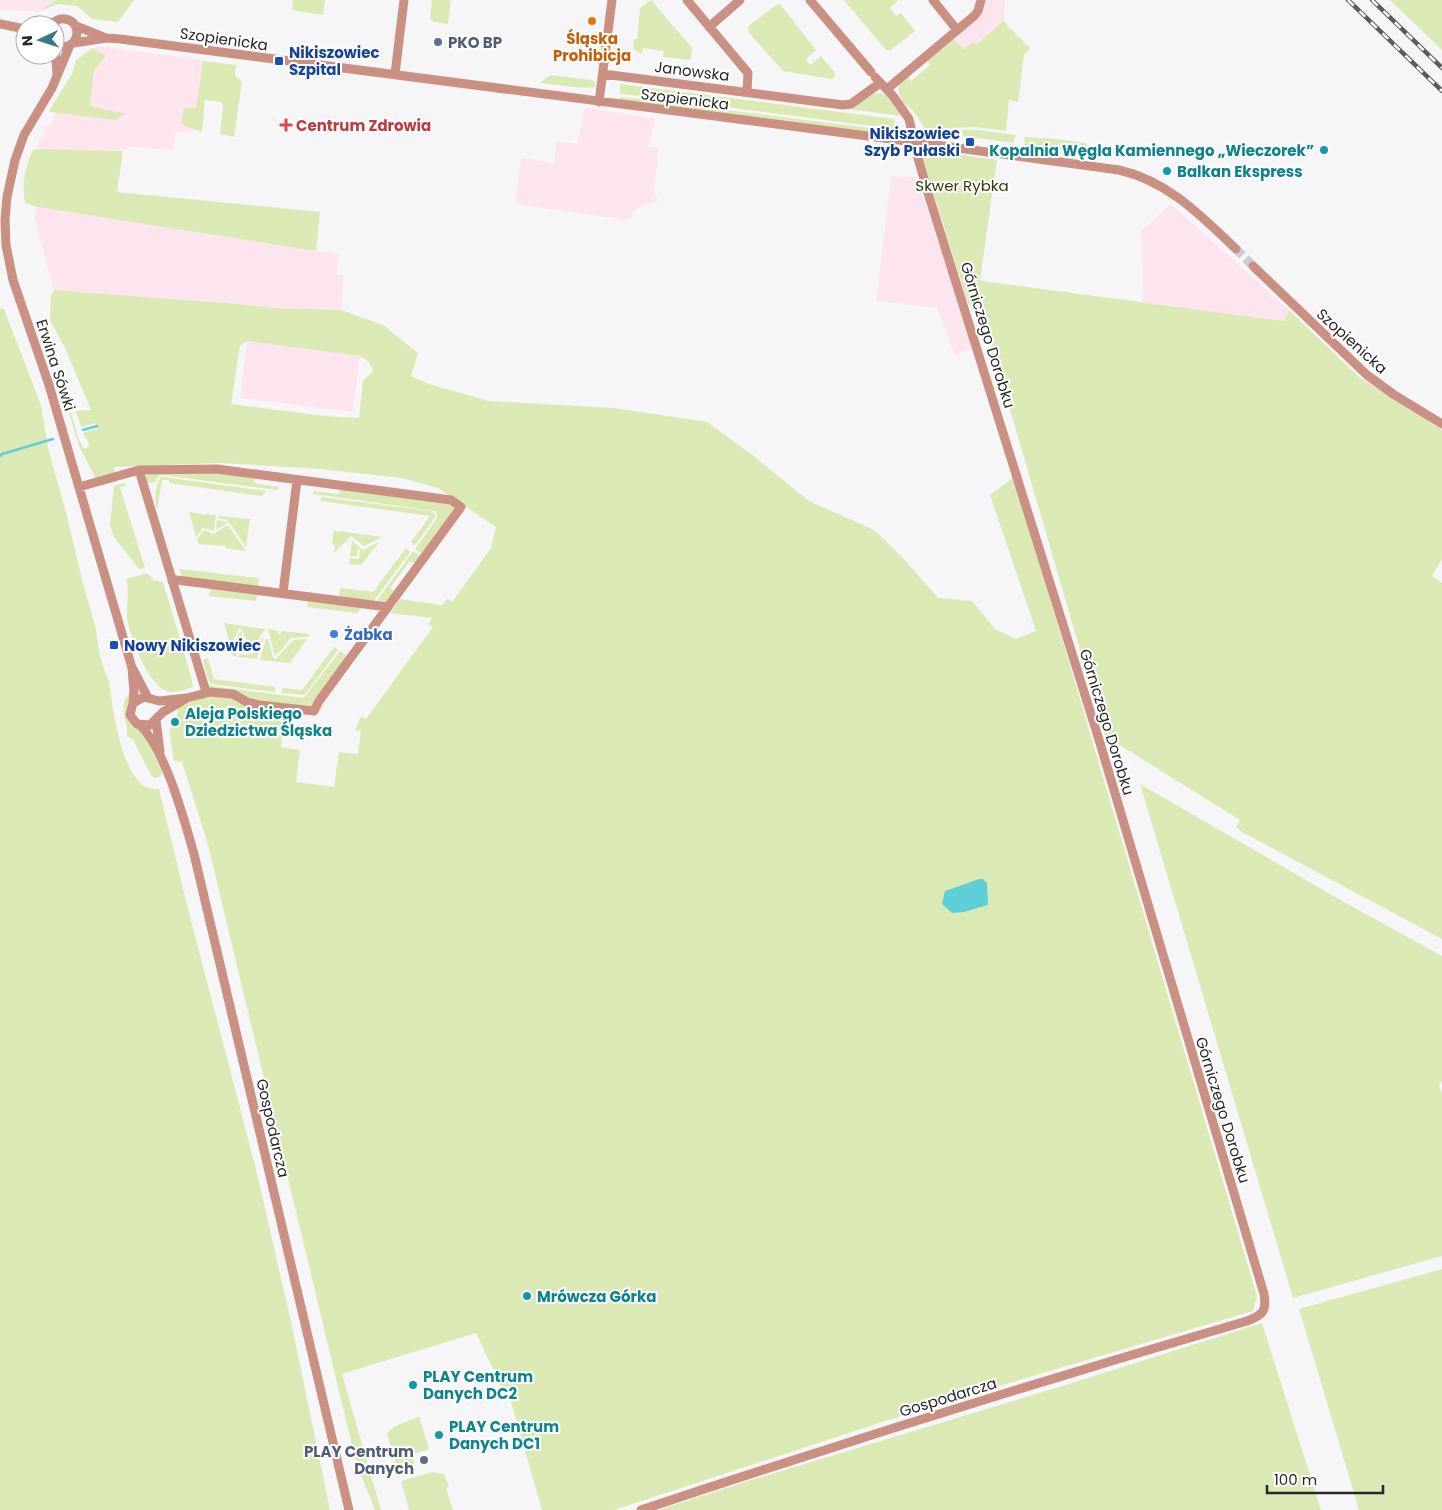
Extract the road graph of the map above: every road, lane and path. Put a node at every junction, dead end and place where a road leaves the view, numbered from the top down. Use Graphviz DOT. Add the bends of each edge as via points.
graph roads {
  1 [pos="404,0"];
  2 [pos="612,0"];
  3 [pos="687,0"];
  4 [pos="740,0"];
  5 [pos="810,0"];
  6 [pos="933,0"];
  7 [pos="981,0"];
  8 [pos="65,19"];
  9 [pos="0,24"];
  10 [pos="15,26"];
  11 [pos="76,26"];
  12 [pos="709,27"];
  13 [pos="957,30"];
  14 [pos="106,38"];
  15 [pos="72,44"];
  16 [pos="65,46"];
  17 [pos="56,65"];
  18 [pos="395,74"];
  19 [pos="603,74"];
  20 [pos="57,75"];
  21 [pos="878,80"];
  22 [pos="747,92"];
  23 [pos="599,102"];
  24 [pos="914,142"];
  25 [pos="1236,249"];
  26 [pos="1253,266"];
  27 [pos="1442,424"];
  28 [pos="139,470"];
  29 [pos="297,480"];
  30 [pos="79,487"];
  31 [pos="172,581"];
  32 [pos="283,593"];
  33 [pos="388,606"];
  34 [pos="132,668"];
  35 [pos="206,692"];
  36 [pos="187,698"];
  37 [pos="150,699"];
  38 [pos="133,703"];
  39 [pos="157,718"];
  40 [pos="141,726"];
  41 [pos="161,755"];
  42 [pos="1264,1312"];
  43 [pos="349,1510"];
  44 [pos="641,1510"];
  1 -- 18 [label="street"];
  2 -- 19 [label="street"];
  3 -- 12 [label="street, Janowska"];
  4 -- 12 [label="street"];
  5 -- 21 [label="street, Górniczego Dorobku"];
  6 -- 13 [label="street"];
  7 -- 13 [label="street, Janowska" via="978,11"];
  8 -- 11 [label="street, Szopienicka"];
  9 -- 10 [label="street"];
  11 -- 14 [label="street, Szopienicka"];
  11 -- 15 [label="street, Erwina Sówki" via="78,34"];
  12 -- 22 [label="street, Janowska" via="748,72"];
  13 -- 21 [label="street, Janowska"];
  14 -- 15 [label="street, Szopienicka"];
  14 -- 18 [label="street, Szopienicka"];
  15 -- 16 [label="street, Szopienicka"];
  15 -- 20 [label="street, Erwina Sówki"];
  17 -- 20 [label="street"];
  18 -- 23 [label="street, Szopienicka"];
  19 -- 22 [label="street, Janowska"];
  19 -- 23 [label="street"];
  20 -- 30 [label="street, Erwina Sówki" via="26,130 15,160 6,197 5,232 13,280"];
  21 -- 22 [label="street, Janowska" via="851,104 844,105"];
  21 -- 24 [label="street, Górniczego Dorobku" via="894,96 909,119"];
  23 -- 24 [label="street, Szopienicka"];
  24 -- 25 [label="street, Szopienicka" via="1119,170 1141,176 1185,202"];
  24 -- 42 [label="street, Górniczego Dorobku" via="1100,743 1264,1294"];
  26 -- 27 [label="street, Szopienicka" via="1366,375"];
  28 -- 29 [label="street" via="217,469"];
  28 -- 30 [label="street"];
  28 -- 31 [label="street"];
  29 -- 32 [label="street"];
  29 -- 33 [label="street" via="450,500 461,507"];
  30 -- 34 [label="street, Erwina Sówki"];
  31 -- 32 [label="street"];
  31 -- 35 [label="street"];
  32 -- 33 [label="street"];
  33 -- 35 [label="street" via="314,711 259,705 233,694"];
  34 -- 37 [label="street, Erwina Sówki"];
  34 -- 38 [label="street, Erwina Sówki"];
  35 -- 36 [label="street"];
  36 -- 37 [label="street"];
  36 -- 39 [label="street"];
  37 -- 38 [label="street" via="140,698"];
  37 -- 39 [label="street" via="157,705"];
  38 -- 40 [label="street" via="130,715"];
  39 -- 40 [label="street" via="150,725"];
  39 -- 41 [label="street, Gospodarcza"];
  40 -- 41 [label="street, Gospodarcza"];
  41 -- 43 [label="street, Gospodarcza" via="194,854"];
  42 -- 44 [label="street, Gospodarcza" via="1247,1321 1090,1367"];
}
